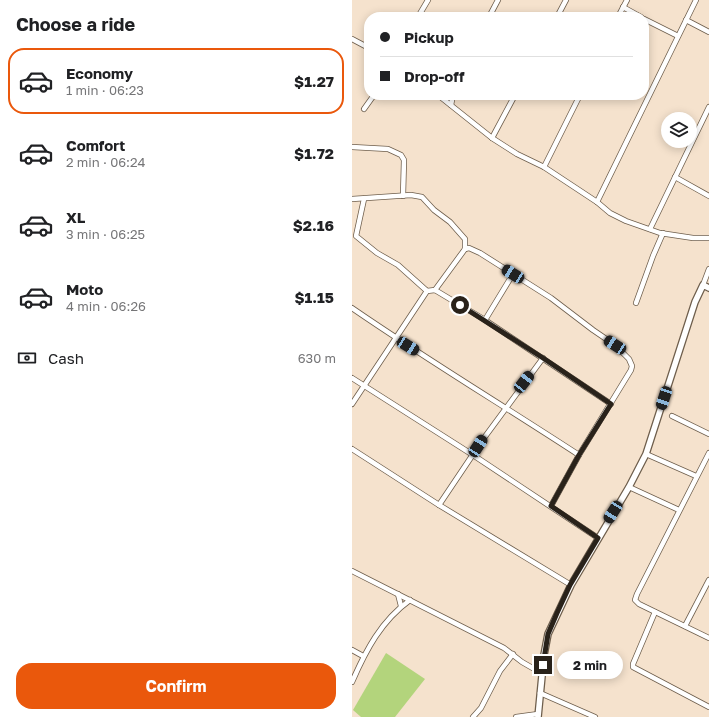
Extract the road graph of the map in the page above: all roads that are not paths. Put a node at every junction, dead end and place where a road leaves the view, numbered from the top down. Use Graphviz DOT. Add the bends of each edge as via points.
graph roads {
  1 [pos="428,0"];
  2 [pos="498,0"];
  3 [pos="566,0"];
  4 [pos="627,0"];
  5 [pos="696,0"];
  6 [pos="623,8"];
  7 [pos="421,12"];
  8 [pos="492,12"];
  9 [pos="560,12"];
  10 [pos="621,12"];
  11 [pos="631,12"];
  12 [pos="686,20"];
  13 [pos="649,22"];
  14 [pos="709,32"];
  15 [pos="678,36"];
  16 [pos="353,41"];
  17 [pos="364,46"];
  18 [pos="649,95"];
  19 [pos="371,100"];
  20 [pos="444,100"];
  21 [pos="452,100"];
  22 [pos="512,100"];
  23 [pos="578,100"];
  24 [pos="647,100"];
  25 [pos="451,105"];
  26 [pos="709,107"];
  27 [pos="364,110"];
  28 [pos="492,138"];
  29 [pos="352,147"];
  30 [pos="544,167"];
  31 [pos="675,177"];
  32 [pos="403,196"];
  33 [pos="709,196"];
  34 [pos="352,199"];
  35 [pos="364,199"];
  36 [pos="597,202"];
  37 [pos="650,229"];
  38 [pos="663,233"];
  39 [pos="709,238"];
  40 [pos="465,249"];
  41 [pos="709,269"];
  42 [pos="513,274"];
  43 [pos="702,285"];
  44 [pos="709,288"];
  45 [pos="427,290"];
  46 [pos="435,290"];
  47 [pos="636,303"];
  48 [pos="352,308"];
  49 [pos="485,320"];
  50 [pos="396,339"];
  51 [pos="543,358"];
  52 [pos="352,378"];
  53 [pos="364,386"];
  54 [pos="352,404"];
  55 [pos="611,404"];
  56 [pos="505,407"];
  57 [pos="672,416"];
  58 [pos="709,434"];
  59 [pos="352,449"];
  60 [pos="709,453"];
  61 [pos="646,454"];
  62 [pos="473,455"];
  63 [pos="579,455"];
  64 [pos="696,476"];
  65 [pos="629,487"];
  66 [pos="440,505"];
  67 [pos="551,506"];
  68 [pos="679,510"];
  69 [pos="598,538"];
  70 [pos="352,571"];
  71 [pos="709,580"];
  72 [pos="570,585"];
  73 [pos="398,594"];
  74 [pos="410,600"];
  75 [pos="401,606"];
  76 [pos="656,612"];
  77 [pos="685,626"];
  78 [pos="709,638"];
  79 [pos="352,650"];
  80 [pos="513,654"];
  81 [pos="363,656"];
  82 [pos="542,674"];
  83 [pos="352,682"];
  84 [pos="540,693"];
  85 [pos="709,707"];
  86 [pos="538,715"];
  87 [pos="473,717"];
  88 [pos="516,717"];
  89 [pos="595,717"];
  1 -- 7 [label="street"];
  2 -- 8 [label="street"];
  3 -- 9 [label="street"];
  4 -- 6 [label="street"];
  5 -- 12 [label="street"];
  6 -- 10 [label="street"];
  6 -- 11 [label="street"];
  12 -- 14 [label="street"];
  12 -- 15 [label="street"];
  13 -- 15 [label="street"];
  15 -- 18 [label="street"];
  16 -- 17 [label="street"];
  19 -- 27 [label="street"];
  20 -- 25 [label="street"];
  21 -- 25 [label="street"];
  22 -- 28 [label="street"];
  23 -- 30 [label="street"];
  24 -- 36 [label="street"];
  25 -- 28 [label="street"];
  26 -- 31 [label="street"];
  28 -- 30 [label="street"];
  29 -- 32 [label="street" via="388,149 401,155 404,160"];
  30 -- 36 [label="street"];
  31 -- 33 [label="street"];
  31 -- 37 [label="street"];
  32 -- 35 [label="street"];
  32 -- 40 [label="street" via="426,199 464,239"];
  34 -- 35 [label="street"];
  35 -- 45 [label="street" via="356,236 377,253 398,265"];
  36 -- 37 [label="street" via="610,213"];
  37 -- 38 [label="street"];
  38 -- 39 [label="street"];
  38 -- 47 [label="street"];
  40 -- 42 [label="street" via="480,253"];
  40 -- 46 [label="street"];
  41 -- 43 [label="street"];
  42 -- 49 [label="street"];
  42 -- 55 [label="street" via="551,298 615,345 629,359 631,370"];
  43 -- 44 [label="street"];
  43 -- 61 [label="street"];
  45 -- 46 [label="street"];
  45 -- 50 [label="street"];
  46 -- 49 [label="street"];
  48 -- 50 [label="street"];
  49 -- 51 [label="street"];
  50 -- 53 [label="street"];
  50 -- 56 [label="street"];
  51 -- 55 [label="street"];
  51 -- 56 [label="street"];
  52 -- 53 [label="street"];
  53 -- 54 [label="street"];
  53 -- 62 [label="street"];
  55 -- 63 [label="street"];
  56 -- 62 [label="street"];
  56 -- 63 [label="street"];
  57 -- 58 [label="street"];
  59 -- 66 [label="street"];
  60 -- 64 [label="street"];
  61 -- 64 [label="street"];
  61 -- 65 [label="street"];
  62 -- 66 [label="street"];
  62 -- 67 [label="street"];
  63 -- 67 [label="street"];
  64 -- 68 [label="street"];
  65 -- 68 [label="street"];
  65 -- 69 [label="street"];
  66 -- 72 [label="street"];
  67 -- 69 [label="street"];
  68 -- 76 [label="street" via="637,594 636,600 639,604"];
  69 -- 72 [label="street"];
  70 -- 73 [label="street"];
  71 -- 77 [label="street"];
  72 -- 82 [label="street" via="548,634"];
  73 -- 74 [label="street"];
  73 -- 75 [label="street"];
  74 -- 75 [label="street"];
  74 -- 80 [label="street"];
  75 -- 81 [label="street" via="380,629"];
  76 -- 77 [label="street"];
  76 -- 85 [label="street" via="633,667"];
  77 -- 78 [label="street"];
  79 -- 81 [label="street"];
  80 -- 82 [label="street"];
  80 -- 87 [label="street"];
  81 -- 83 [label="street"];
  82 -- 84 [label="street"];
  84 -- 86 [label="street"];
  84 -- 89 [label="street"];
  86 -- 88 [label="street"];
}
